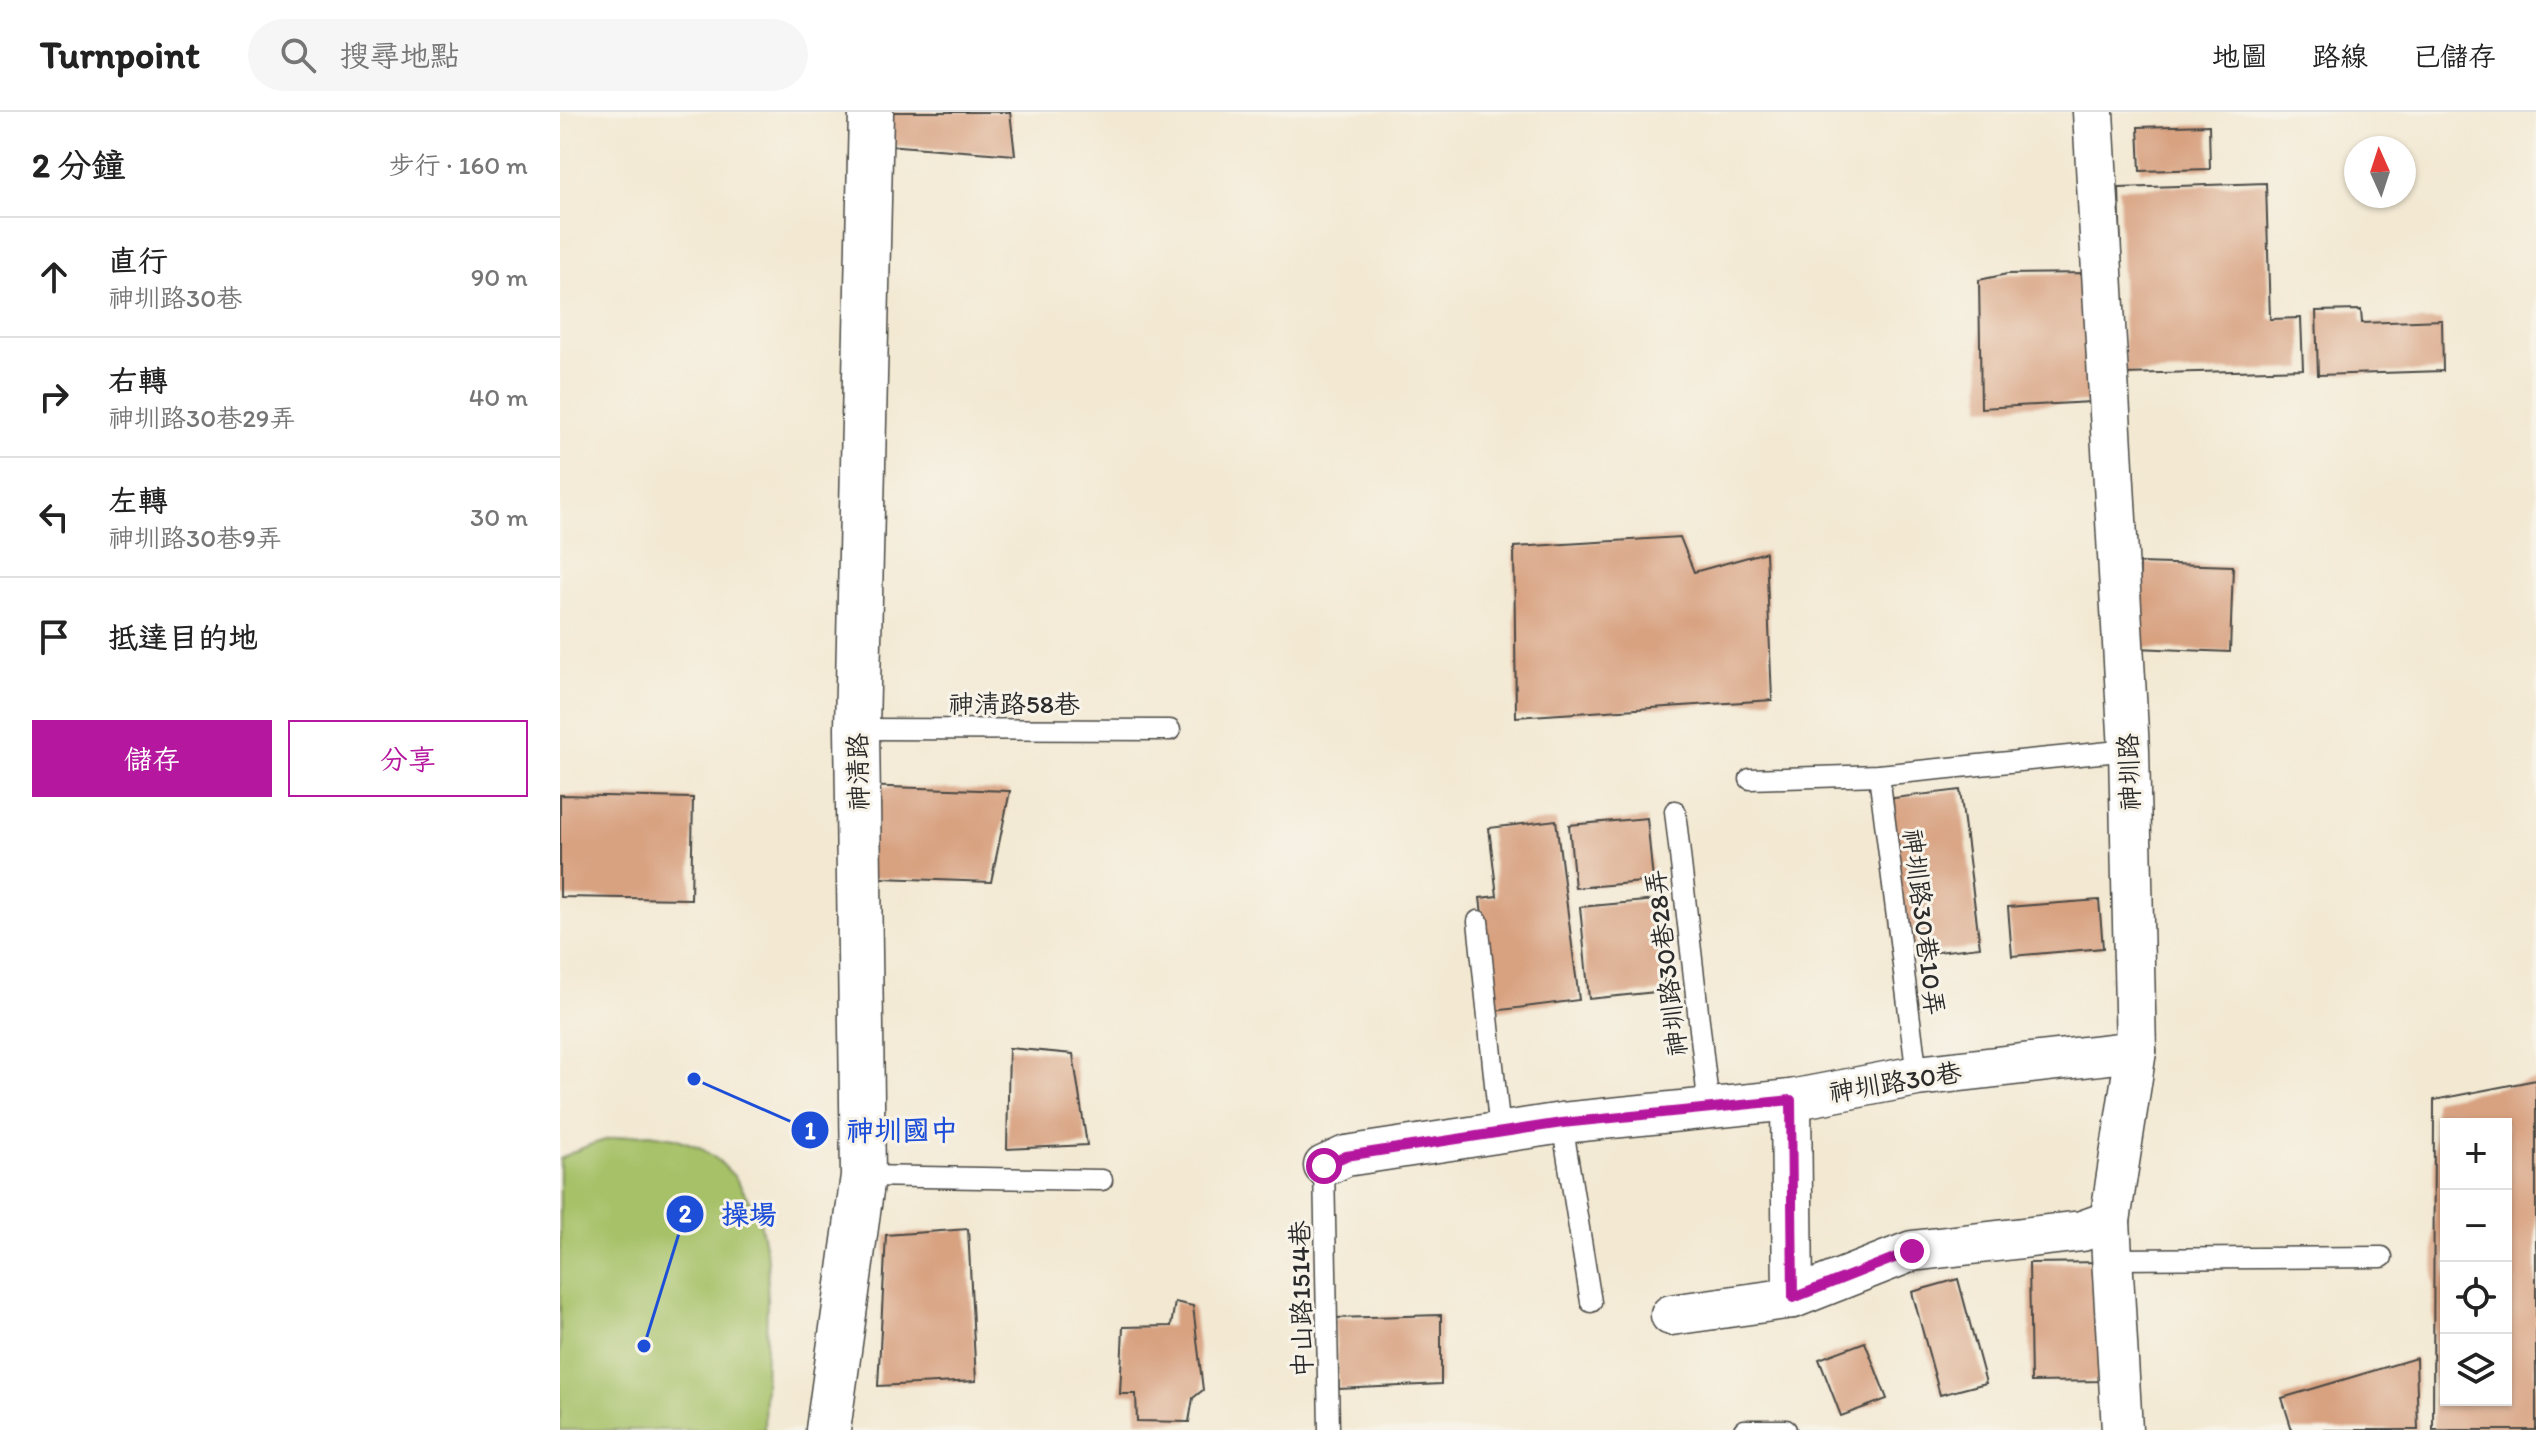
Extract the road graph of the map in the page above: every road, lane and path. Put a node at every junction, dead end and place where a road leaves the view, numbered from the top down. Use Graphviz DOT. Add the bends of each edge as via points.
graph roads {
  1 [pos="871,112"];
  2 [pos="2093,112"];
  3 [pos="857,729"];
  4 [pos="1170,730"];
  5 [pos="2129,750"];
  6 [pos="1879,775"];
  7 [pos="1750,779"];
  8 [pos="1675,811"];
  9 [pos="1478,921"];
  10 [pos="2136,1051"];
  11 [pos="1917,1076"];
  12 [pos="1791,1100"];
  13 [pos="1709,1108"];
  14 [pos="1562,1123"];
  15 [pos="1500,1132"];
  16 [pos="1324,1166"];
  17 [pos="863,1176"];
  18 [pos="1102,1180"];
  19 [pos="2111,1240"];
  20 [pos="2382,1257"];
  21 [pos="1793,1298"];
  22 [pos="1591,1302"];
  23 [pos="1671,1315"];
  24 [pos="1786,1429"];
  25 [pos="828,1430"];
  26 [pos="1329,1430"];
  27 [pos="1744,1430"];
  28 [pos="2122,1430"];
  1 -- 3 [label="street, 神清路"];
  2 -- 5 [label="street, 神圳路"];
  3 -- 4 [label="lane, 神清路58巷"];
  3 -- 17 [label="street, 神清路"];
  5 -- 6 [label="lane"];
  5 -- 10 [label="street, 神圳路"];
  6 -- 7 [label="lane"];
  6 -- 11 [label="lane, 神圳路30巷10弄"];
  8 -- 13 [label="lane, 神圳路30巷28弄"];
  9 -- 15 [label="lane"];
  10 -- 11 [label="street, 神圳路30巷"];
  10 -- 19 [label="street, 神圳路"];
  11 -- 12 [label="street, 神圳路30巷"];
  12 -- 13 [label="street, 神圳路30巷"];
  12 -- 21 [label="street"];
  13 -- 14 [label="street, 神圳路30巷"];
  14 -- 15 [label="street, 神圳路30巷"];
  14 -- 22 [label="lane"];
  15 -- 16 [label="street, 神圳路30巷" via="1346,1156"];
  16 -- 26 [label="lane, 中山路1514巷"];
  17 -- 18 [label="lane"];
  17 -- 25 [label="street, 神清路"];
  19 -- 20 [label="lane"];
  19 -- 21 [label="street" via="2082,1231 1912,1251"];
  19 -- 28 [label="street, 神圳路"];
  21 -- 23 [label="street"];
  24 -- 27 [label="lane"];
}
